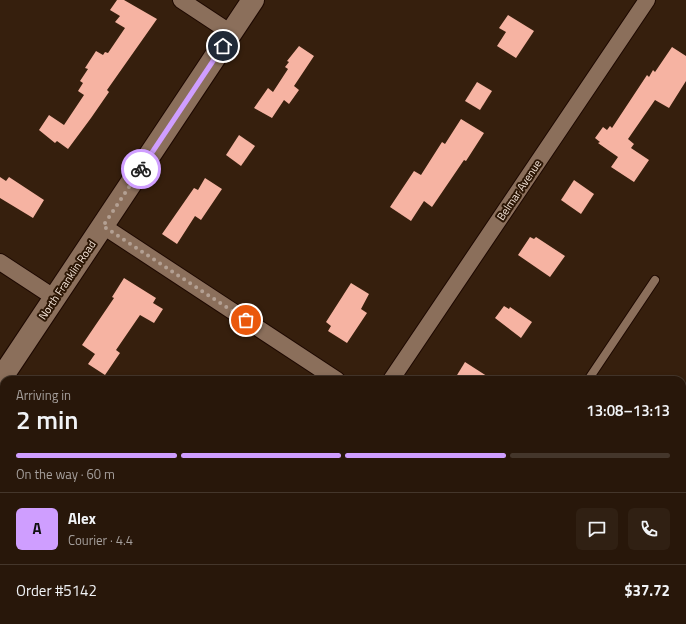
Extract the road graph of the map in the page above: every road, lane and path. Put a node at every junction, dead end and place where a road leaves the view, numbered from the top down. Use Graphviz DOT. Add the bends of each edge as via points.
graph roads {
  1 [pos="181,0"];
  2 [pos="253,0"];
  3 [pos="647,0"];
  4 [pos="231,33"];
  5 [pos="103,226"];
  6 [pos="0,262"];
  7 [pos="655,280"];
  8 [pos="55,298"];
  9 [pos="3,376"];
  10 [pos="331,376"];
  11 [pos="394,376"];
  12 [pos="591,376"];
  1 -- 4 [label="street"];
  2 -- 4 [label="main road, North Franklin Road"];
  3 -- 11 [label="street, Belmar Avenue"];
  4 -- 5 [label="main road, North Franklin Road"];
  5 -- 8 [label="main road, North Franklin Road"];
  5 -- 10 [label="street"];
  6 -- 8 [label="street"];
  7 -- 12 [label="lane"];
  8 -- 9 [label="main road, North Franklin Road"];
}
